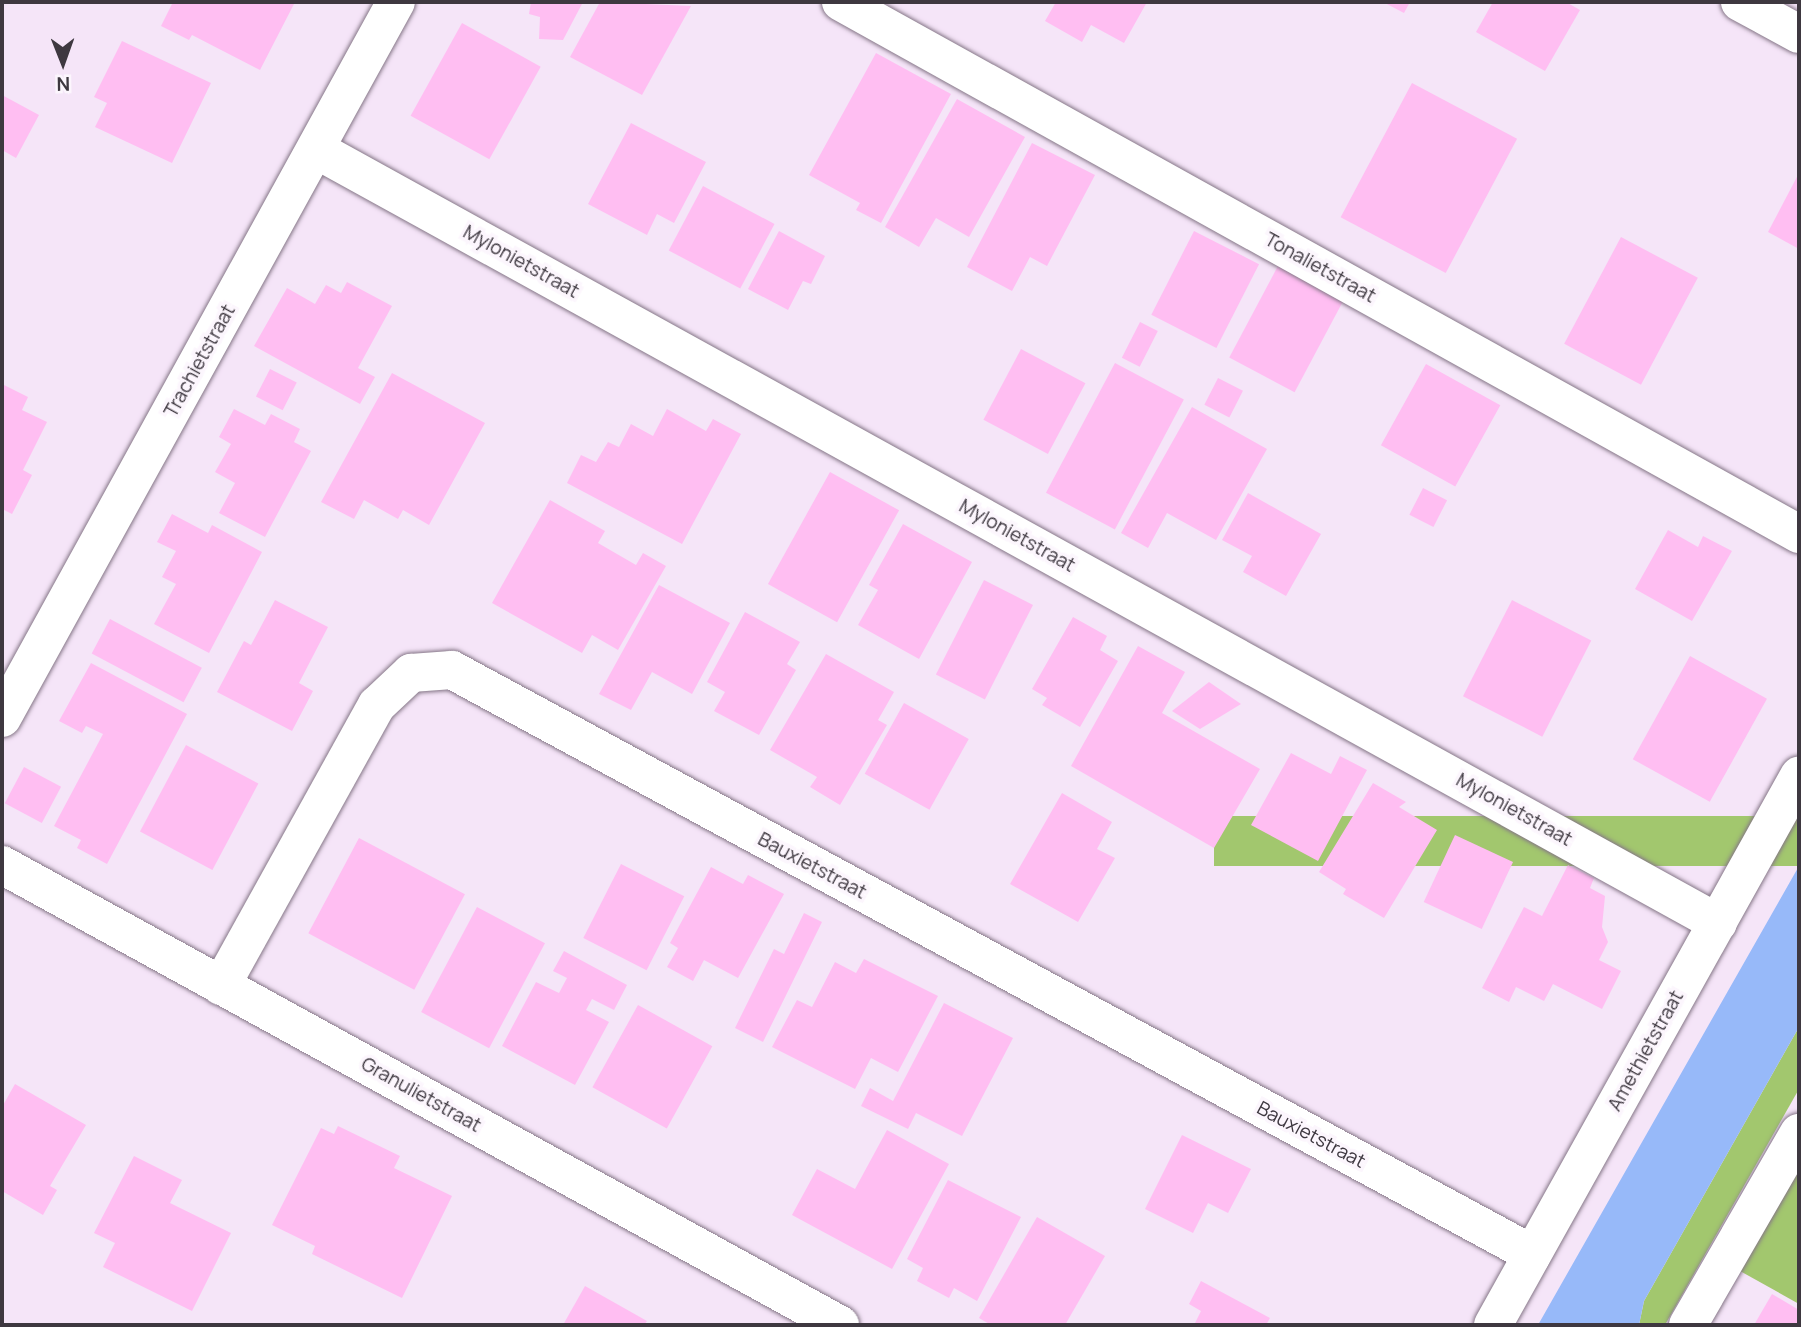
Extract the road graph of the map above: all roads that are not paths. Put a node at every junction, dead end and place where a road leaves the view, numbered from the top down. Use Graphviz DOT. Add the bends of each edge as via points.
graph roads {
  1 [pos="396,2"];
  2 [pos="841,2"];
  3 [pos="1740,2"];
  4 [pos="1799,34"];
  5 [pos="317,150"];
  6 [pos="1799,534"];
  7 [pos="2,719"];
  8 [pos="1799,776"];
  9 [pos="2,865"];
  10 [pos="1717,923"];
  11 [pos="221,986"];
  12 [pos="1799,1133"];
  13 [pos="1532,1254"];
  14 [pos="841,1325"];
  15 [pos="1493,1325"];
  16 [pos="1689,1325"];
  1 -- 5 [label="street, Trachietstraat"];
  2 -- 6 [label="street, Tonalietstraat"];
  3 -- 4 [label="street"];
  5 -- 7 [label="street, Trachietstraat"];
  5 -- 10 [label="street, Mylonietstraat"];
  8 -- 10 [label="street, Amethietstraat"];
  9 -- 11 [label="street, Granulietstraat"];
  10 -- 13 [label="street, Amethietstraat"];
  11 -- 13 [label="street, Bauxietstraat" via="377,705 411,673 452,670"];
  11 -- 14 [label="street, Granulietstraat"];
  12 -- 16 [label="street"];
  13 -- 15 [label="street, Amethietstraat"];
}
